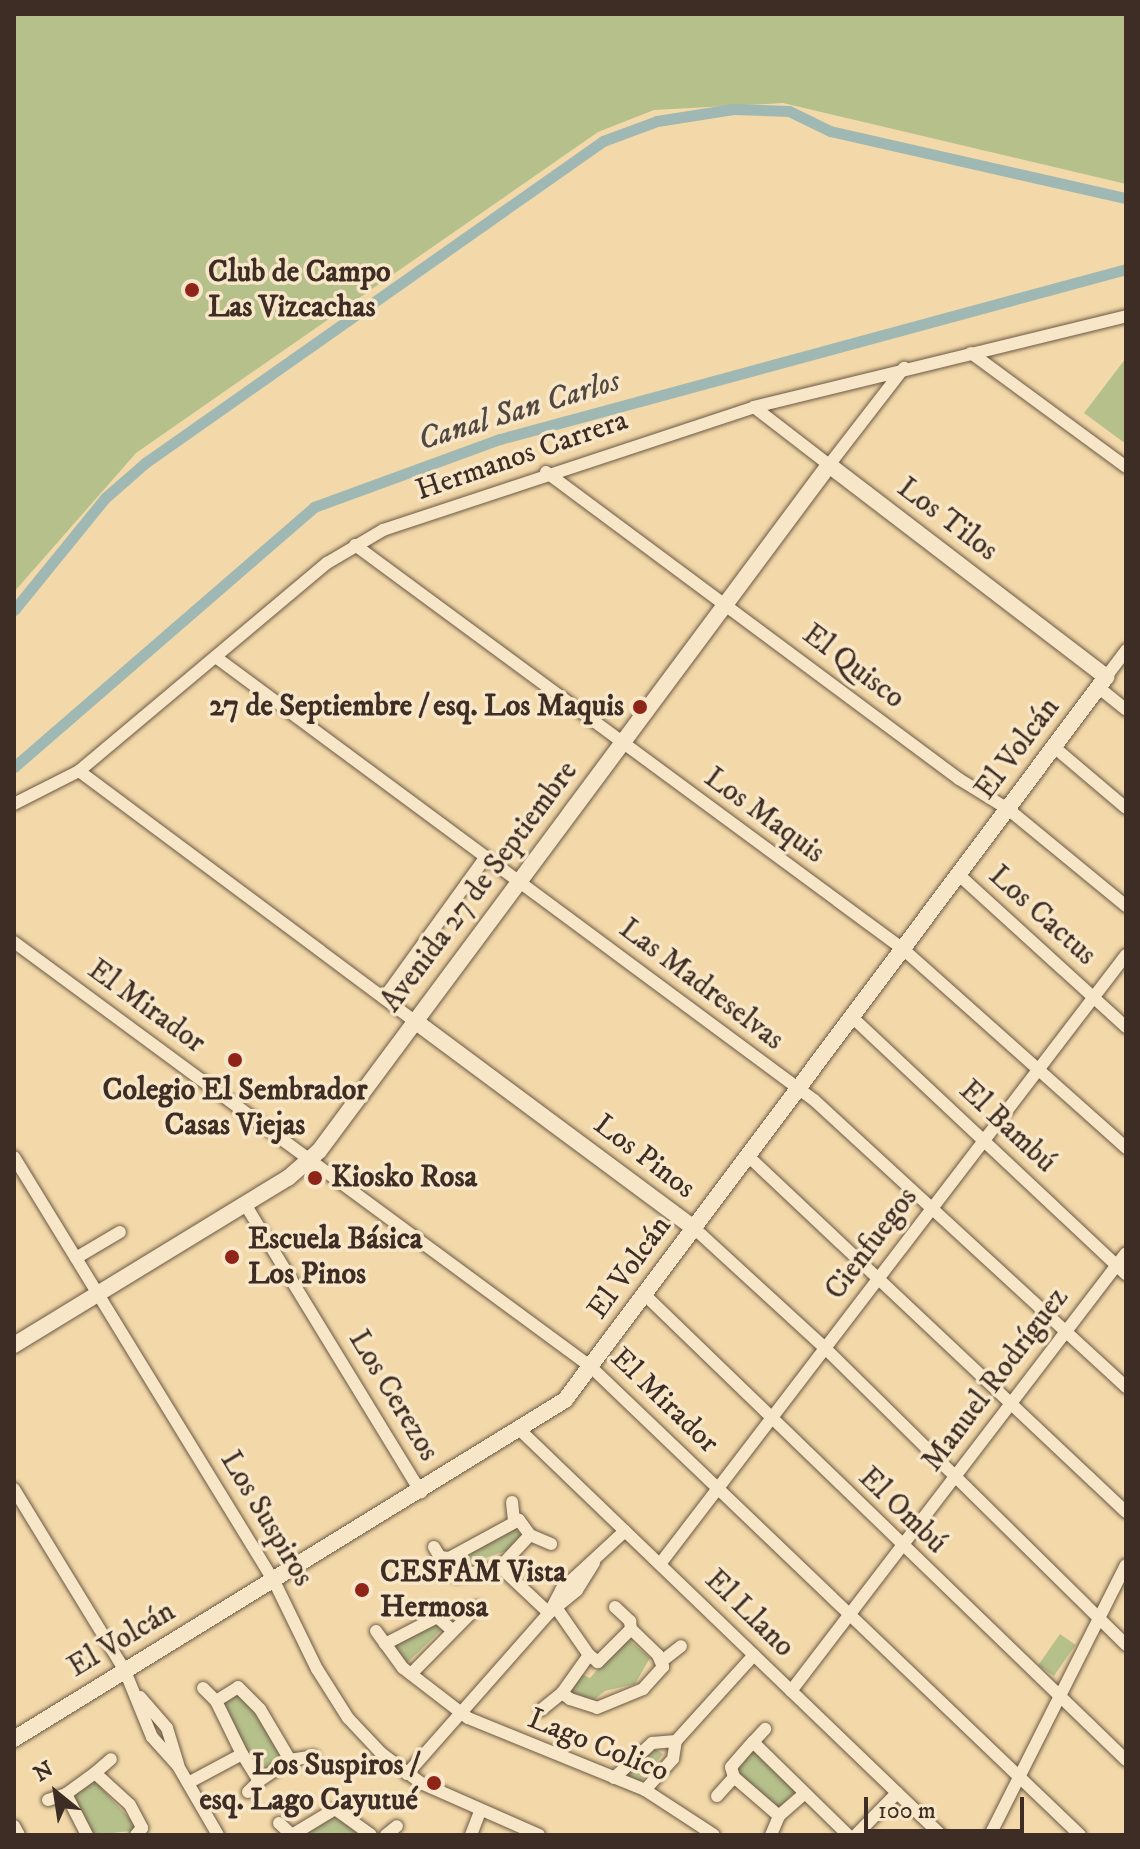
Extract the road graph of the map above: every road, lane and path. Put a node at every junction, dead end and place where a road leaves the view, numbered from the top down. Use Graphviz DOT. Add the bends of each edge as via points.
graph roads {
  1 [pos="1126,316"];
  2 [pos="971,353"];
  3 [pos="904,368"];
  4 [pos="754,407"];
  5 [pos="829,465"];
  6 [pos="1126,467"];
  7 [pos="546,472"];
  8 [pos="355,545"];
  9 [pos="725,605"];
  10 [pos="1126,650"];
  11 [pos="217,658"];
  12 [pos="1102,682"];
  13 [pos="1126,710"];
  14 [pos="621,744"];
  15 [pos="1054,747"];
  16 [pos="79,771"];
  17 [pos="14,804"];
  18 [pos="1126,808"];
  19 [pos="1008,809"];
  20 [pos="485,858"];
  21 [pos="959,875"];
  22 [pos="518,883"];
  23 [pos="1126,906"];
  24 [pos="14,942"];
  25 [pos="903,949"];
  26 [pos="1126,955"];
  27 [pos="384,998"];
  28 [pos="1093,998"];
  29 [pos="852,1017"];
  30 [pos="415,1021"];
  31 [pos="1126,1027"];
  32 [pos="1040,1067"];
  33 [pos="798,1089"];
  34 [pos="983,1140"];
  35 [pos="1126,1148"];
  36 [pos="748,1156"];
  37 [pos="14,1157"];
  38 [pos="310,1161"];
  39 [pos="245,1204"];
  40 [pos="934,1206"];
  41 [pos="694,1228"];
  42 [pos="120,1232"];
  43 [pos="1126,1253"];
  44 [pos="76,1258"];
  45 [pos="1121,1270"];
  46 [pos="879,1278"];
  47 [pos="98,1293"];
  48 [pos="645,1295"];
  49 [pos="1064,1333"];
  50 [pos="14,1345"];
  51 [pos="825,1348"];
  52 [pos="591,1367"];
  53 [pos="1126,1387"];
  54 [pos="1010,1405"];
  55 [pos="771,1419"];
  56 [pos="521,1431"];
  57 [pos="955,1476"];
  58 [pos="14,1489"];
  59 [pos="718,1489"];
  60 [pos="421,1492"];
  61 [pos="512,1502"];
  62 [pos="1126,1512"];
  63 [pos="514,1521"];
  64 [pos="625,1531"];
  65 [pos="530,1535"];
  66 [pos="551,1544"];
  67 [pos="902,1546"];
  68 [pos="434,1547"];
  69 [pos="449,1558"];
  70 [pos="660,1564"];
  71 [pos="1126,1565"];
  72 [pos="500,1567"];
  73 [pos="274,1581"];
  74 [pos="477,1607"];
  75 [pos="615,1607"];
  76 [pos="553,1611"];
  77 [pos="850,1615"];
  78 [pos="1100,1618"];
  79 [pos="631,1629"];
  80 [pos="376,1631"];
  81 [pos="453,1631"];
  82 [pos="385,1644"];
  83 [pos="1126,1645"];
  84 [pos="681,1646"];
  85 [pos="589,1655"];
  86 [pos="754,1655"];
  87 [pos="662,1661"];
  88 [pos="125,1671"];
  89 [pos="411,1674"];
  90 [pos="203,1688"];
  91 [pos="791,1691"];
  92 [pos="562,1693"];
  93 [pos="1060,1699"];
  94 [pos="216,1701"];
  95 [pos="541,1710"];
  96 [pos="458,1712"];
  97 [pos="765,1729"];
  98 [pos="14,1739"];
  99 [pos="676,1741"];
  100 [pos="753,1742"];
  101 [pos="242,1754"];
  102 [pos="314,1756"];
  103 [pos="111,1759"];
  104 [pos="290,1760"];
  105 [pos="1126,1760"];
  106 [pos="95,1773"];
  107 [pos="407,1774"];
  108 [pos="734,1777"];
  109 [pos="614,1778"];
  110 [pos="1021,1780"];
  111 [pos="259,1781"];
  112 [pos="188,1783"];
  113 [pos="645,1790"];
  114 [pos="248,1792"];
  115 [pos="897,1793"];
  116 [pos="66,1794"];
  117 [pos="804,1794"];
  118 [pos="717,1796"];
  119 [pos="351,1799"];
  120 [pos="48,1800"];
  121 [pos="342,1810"];
  122 [pos="480,1812"];
  123 [pos="779,1816"];
  124 [pos="279,1823"];
  125 [pos="14,1826"];
  126 [pos="397,1826"];
  127 [pos="143,1833"];
  128 [pos="19,1835"];
  129 [pos="87,1835"];
  130 [pos="218,1835"];
  131 [pos="292,1835"];
  132 [pos="371,1835"];
  133 [pos="386,1835"];
  134 [pos="471,1835"];
  135 [pos="539,1835"];
  136 [pos="714,1835"];
  137 [pos="771,1835"];
  138 [pos="848,1835"];
  139 [pos="856,1835"];
  140 [pos="941,1835"];
  141 [pos="990,1835"];
  142 [pos="1080,1835"];
  1 -- 2 [label="street, Hermanos Carrera"];
  2 -- 3 [label="street, Hermanos Carrera"];
  2 -- 6 [label="street"];
  3 -- 4 [label="street, Hermanos Carrera"];
  3 -- 5 [label="street, Avenida 27 de Septiembre"];
  4 -- 5 [label="street, Los Tilos"];
  4 -- 7 [label="street, Hermanos Carrera"];
  5 -- 9 [label="street, Avenida 27 de Septiembre"];
  5 -- 12 [label="street, Los Tilos"];
  7 -- 8 [label="street, Hermanos Carrera"];
  7 -- 9 [label="street, El Quisco"];
  8 -- 11 [label="street, Hermanos Carrera"];
  8 -- 14 [label="street, Los Maquis"];
  9 -- 14 [label="street, Avenida 27 de Septiembre"];
  9 -- 19 [label="street, El Quisco"];
  10 -- 12 [label="street, El Volcán"];
  11 -- 16 [label="street, Hermanos Carrera"];
  11 -- 20 [label="street, Las Madreselvas"];
  12 -- 13 [label="street, Los Tilos"];
  12 -- 15 [label="street, El Volcán"];
  14 -- 22 [label="street, Avenida 27 de Septiembre"];
  14 -- 25 [label="street, Los Maquis"];
  15 -- 18 [label="street"];
  15 -- 19 [label="street, El Volcán"];
  16 -- 17 [label="street, Hermanos Carrera"];
  16 -- 27 [label="street, Los Pinos"];
  19 -- 21 [label="street, El Volcán"];
  19 -- 23 [label="street, El Quisco"];
  20 -- 22 [label="street, Las Madreselvas"];
  20 -- 27 [label="street"];
  21 -- 25 [label="street, El Volcán"];
  21 -- 28 [label="street, Los Cactus"];
  22 -- 30 [label="street, Avenida 27 de Septiembre"];
  22 -- 33 [label="street, Las Madreselvas"];
  24 -- 38 [label="street, El Mirador"];
  25 -- 29 [label="street, El Volcán"];
  25 -- 32 [label="street, Los Maquis"];
  26 -- 28 [label="street, Cienfuegos"];
  27 -- 30 [label="street, Los Pinos"];
  28 -- 31 [label="street, Los Cactus"];
  28 -- 32 [label="street, Cienfuegos"];
  29 -- 33 [label="street, El Volcán"];
  29 -- 34 [label="street, El Bambú"];
  30 -- 38 [label="street, Avenida 27 de Septiembre"];
  30 -- 41 [label="street, Los Pinos"];
  32 -- 34 [label="street, Cienfuegos"];
  32 -- 35 [label="street, Los Maquis"];
  33 -- 36 [label="street, El Volcán"];
  33 -- 40 [label="street, Las Madreselvas"];
  34 -- 40 [label="street, Cienfuegos"];
  34 -- 45 [label="street, El Bambú"];
  36 -- 41 [label="street, El Volcán"];
  36 -- 46 [label="street"];
  37 -- 44 [label="street, Los Suspiros"];
  38 -- 39 [label="street, Avenida 27 de Septiembre"];
  38 -- 52 [label="street, El Mirador"];
  39 -- 47 [label="street, Avenida 27 de Septiembre"];
  39 -- 60 [label="street, Los Cerezos"];
  40 -- 46 [label="street, Cienfuegos"];
  40 -- 49 [label="street, Las Madreselvas"];
  41 -- 48 [label="street, El Volcán"];
  41 -- 51 [label="street, Los Pinos"];
  42 -- 44 [label="street"];
  43 -- 45 [label="street, Manuel Rodríguez"];
  44 -- 47 [label="street, Los Suspiros"];
  45 -- 49 [label="street, Manuel Rodríguez"];
  46 -- 51 [label="street, Cienfuegos"];
  46 -- 54 [label="street"];
  47 -- 50 [label="street, Avenida 27 de Septiembre"];
  47 -- 73 [label="street, Los Suspiros"];
  48 -- 52 [label="street, El Volcán"];
  48 -- 55 [label="street, El Ombú"];
  49 -- 53 [label="street, Las Madreselvas"];
  49 -- 54 [label="street, Manuel Rodríguez"];
  51 -- 55 [label="street, Cienfuegos"];
  51 -- 57 [label="street, Los Pinos"];
  52 -- 56 [label="street, El Volcán" via="558,1407"];
  52 -- 59 [label="street, El Mirador"];
  54 -- 57 [label="street, Manuel Rodríguez"];
  54 -- 62 [label="street"];
  55 -- 59 [label="street, Cienfuegos"];
  55 -- 67 [label="street, El Ombú"];
  56 -- 60 [label="street, El Volcán"];
  56 -- 64 [label="street, El Llano"];
  57 -- 67 [label="street, Manuel Rodríguez"];
  57 -- 78 [label="street, Los Pinos"];
  58 -- 88 [label="street"];
  59 -- 70 [label="street, Cienfuegos"];
  59 -- 77 [label="street, El Mirador"];
  60 -- 73 [label="street, El Volcán"];
  61 -- 63 [label="street"];
  63 -- 65 [label="street" via="527,1525"];
  63 -- 69 [label="street"];
  64 -- 70 [label="street, El Llano"];
  64 -- 76 [label="street" via="561,1590"];
  65 -- 66 [label="street"];
  65 -- 72 [label="street"];
  67 -- 77 [label="street, Manuel Rodríguez"];
  67 -- 93 [label="street, El Ombú"];
  68 -- 69 [label="street" via="440,1557"];
  69 -- 72 [label="street" via="448,1571 457,1576"];
  70 -- 86 [label="street, El Llano"];
  71 -- 78 [label="street"];
  72 -- 76 [label="street"];
  73 -- 88 [label="street, El Volcán"];
  73 -- 107 [label="street, Los Suspiros" via="338,1704 370,1743"];
  74 -- 81 [label="street"];
  75 -- 79 [label="street"];
  76 -- 85 [label="street"];
  76 -- 96 [label="street"];
  77 -- 91 [label="street, Manuel Rodríguez"];
  77 -- 110 [label="street, El Mirador"];
  78 -- 83 [label="street, Los Pinos"];
  78 -- 93 [label="street"];
  79 -- 85 [label="street" via="598,1662"];
  79 -- 87 [label="street"];
  80 -- 82 [label="street, Lago Colico"];
  81 -- 82 [label="street" via="437,1617"];
  81 -- 89 [label="street"];
  82 -- 89 [label="street, Lago Colico"];
  84 -- 87 [label="street"];
  85 -- 92 [label="street"];
  86 -- 91 [label="street, El Llano"];
  86 -- 99 [label="street"];
  87 -- 92 [label="street" via="663,1667 643,1689 597,1708"];
  88 -- 98 [label="street, El Volcán"];
  88 -- 112 [label="street" via="140,1697 148,1730"];
  89 -- 96 [label="street, Lago Colico"];
  90 -- 94 [label="street"];
  91 -- 115 [label="street, El Llano"];
  92 -- 95 [label="street"];
  93 -- 105 [label="street, El Ombú"];
  93 -- 110 [label="street"];
  94 -- 101 [label="street"];
  94 -- 104 [label="street" via="238,1687 248,1691"];
  96 -- 107 [label="street"];
  96 -- 109 [label="street, Lago Colico" via="505,1737"];
  97 -- 100 [label="street"];
  99 -- 109 [label="street" via="652,1743"];
  99 -- 113 [label="street" via="673,1759"];
  100 -- 108 [label="street" via="731,1767"];
  100 -- 117 [label="street"];
  101 -- 111 [label="street"];
  101 -- 112 [label="street"];
  102 -- 104 [label="street"];
  103 -- 106 [label="street"];
  104 -- 111 [label="street"];
  106 -- 116 [label="street"];
  106 -- 127 [label="street" via="128,1802"];
  107 -- 122 [label="street, Los Suspiros"];
  108 -- 118 [label="street"];
  108 -- 123 [label="street"];
  109 -- 113 [label="street, Lago Colico"];
  110 -- 141 [label="street"];
  110 -- 142 [label="street, El Mirador"];
  111 -- 114 [label="street"];
  112 -- 130 [label="street"];
  113 -- 136 [label="street, Lago Colico"];
  115 -- 139 [label="street"];
  115 -- 140 [label="street, El Llano"];
  116 -- 120 [label="street"];
  116 -- 129 [label="street"];
  117 -- 123 [label="street"];
  117 -- 138 [label="street"];
  119 -- 121 [label="street"];
  121 -- 131 [label="street" via="335,1809"];
  121 -- 132 [label="street"];
  122 -- 134 [label="street"];
  122 -- 135 [label="street, Los Suspiros"];
  123 -- 137 [label="street"];
  124 -- 131 [label="street"];
  125 -- 128 [label="street"];
  126 -- 133 [label="street"];
}
